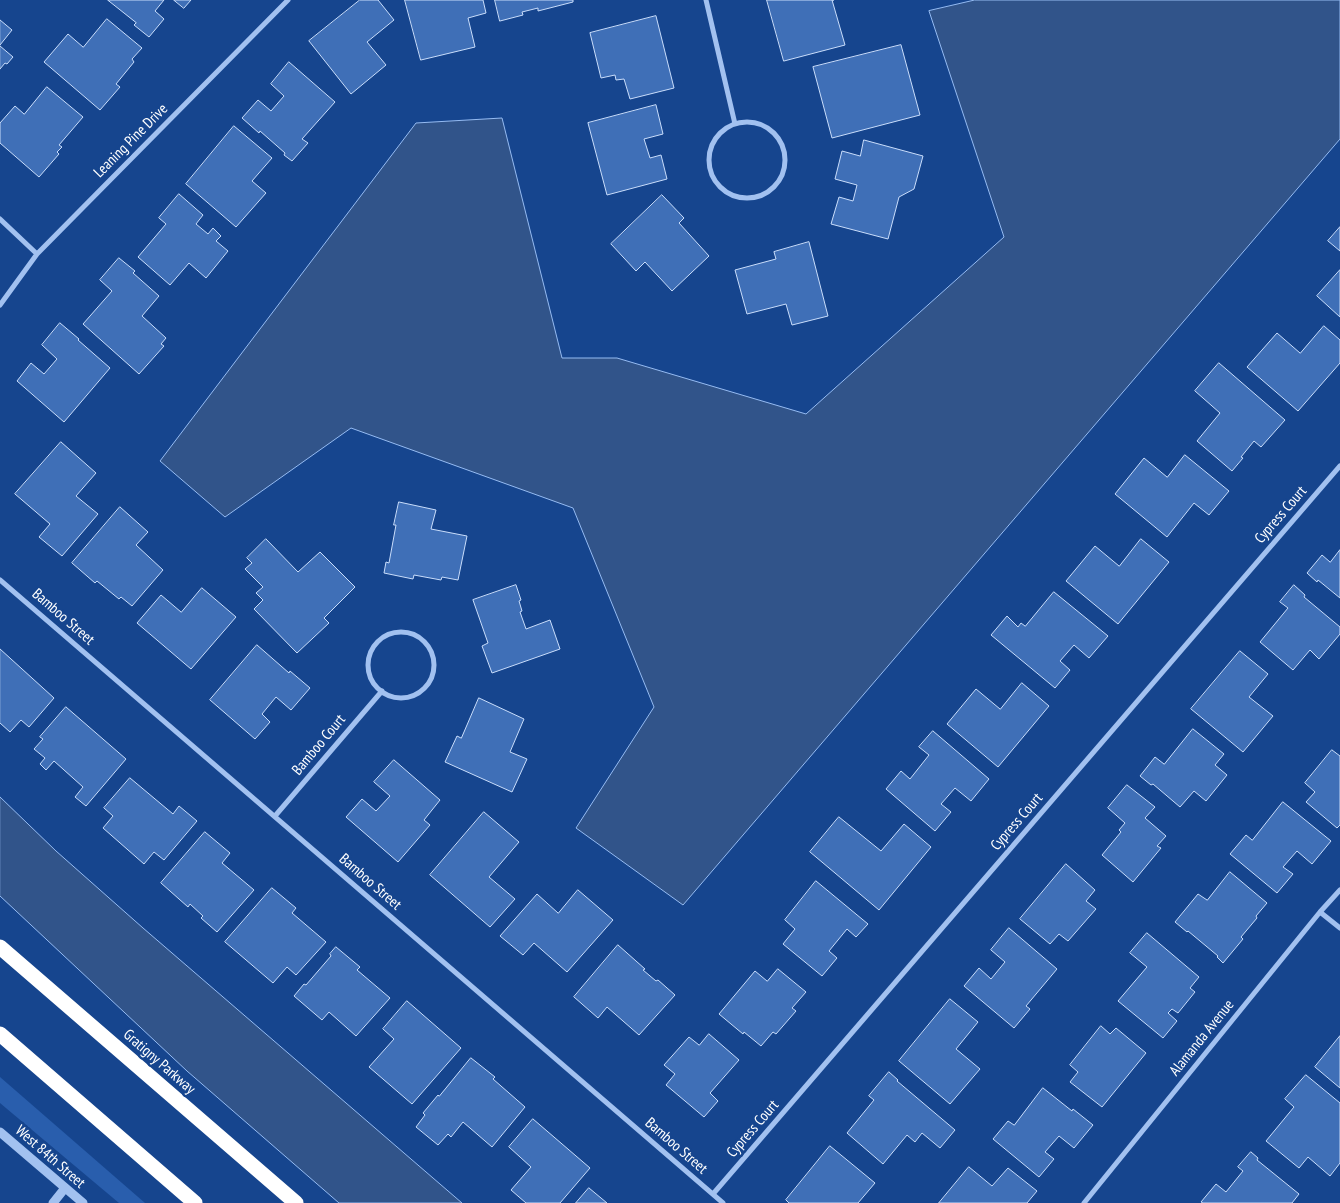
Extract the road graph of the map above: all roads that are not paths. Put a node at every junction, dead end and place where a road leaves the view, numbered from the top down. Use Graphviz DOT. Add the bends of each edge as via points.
graph roads {
  1 [pos="288,0"];
  2 [pos="706,0"];
  3 [pos="735,124"];
  4 [pos="0,220"];
  5 [pos="37,254"];
  6 [pos="0,305"];
  7 [pos="1340,466"];
  8 [pos="0,580"];
  9 [pos="382,691"];
  10 [pos="275,816"];
  11 [pos="1340,890"];
  12 [pos="1320,912"];
  13 [pos="1340,928"];
  14 [pos="0,948"];
  15 [pos="0,1034"];
  16 [pos="0,1132"];
  17 [pos="65,1188"];
  18 [pos="713,1194"];
  19 [pos="52,1203"];
  20 [pos="83,1203"];
  21 [pos="195,1203"];
  22 [pos="296,1203"];
  23 [pos="723,1203"];
  24 [pos="1084,1203"];
  1 -- 5 [label="street, Leaning Pine Drive"];
  2 -- 3 [label="street"];
  3 -- 3 [label="street" via="724,130 710,149 711,172 725,191 747,198 759,196 770,191 781,177 785,160 783,148 769,129 746,122"];
  4 -- 5 [label="street"];
  5 -- 6 [label="street, Leaning Pine Drive"];
  7 -- 18 [label="street, Cypress Court"];
  8 -- 10 [label="street, Bamboo Street"];
  9 -- 9 [label="street" via="390,696 410,696 427,686 434,668 433,656 420,638 398,632 378,641 368,661 374,683"];
  9 -- 10 [label="street, Bamboo Court"];
  10 -- 18 [label="street, Bamboo Street"];
  11 -- 12 [label="street, Alamanda Avenue"];
  12 -- 13 [label="street"];
  12 -- 24 [label="street, Alamanda Avenue"];
  14 -- 22 [label="highway, Gratigny Parkway"];
  15 -- 21 [label="highway"];
  16 -- 17 [label="street, West 84th Street"];
  17 -- 19 [label="street"];
  17 -- 20 [label="street, West 84th Street"];
  18 -- 23 [label="street, Bamboo Street"];
}
